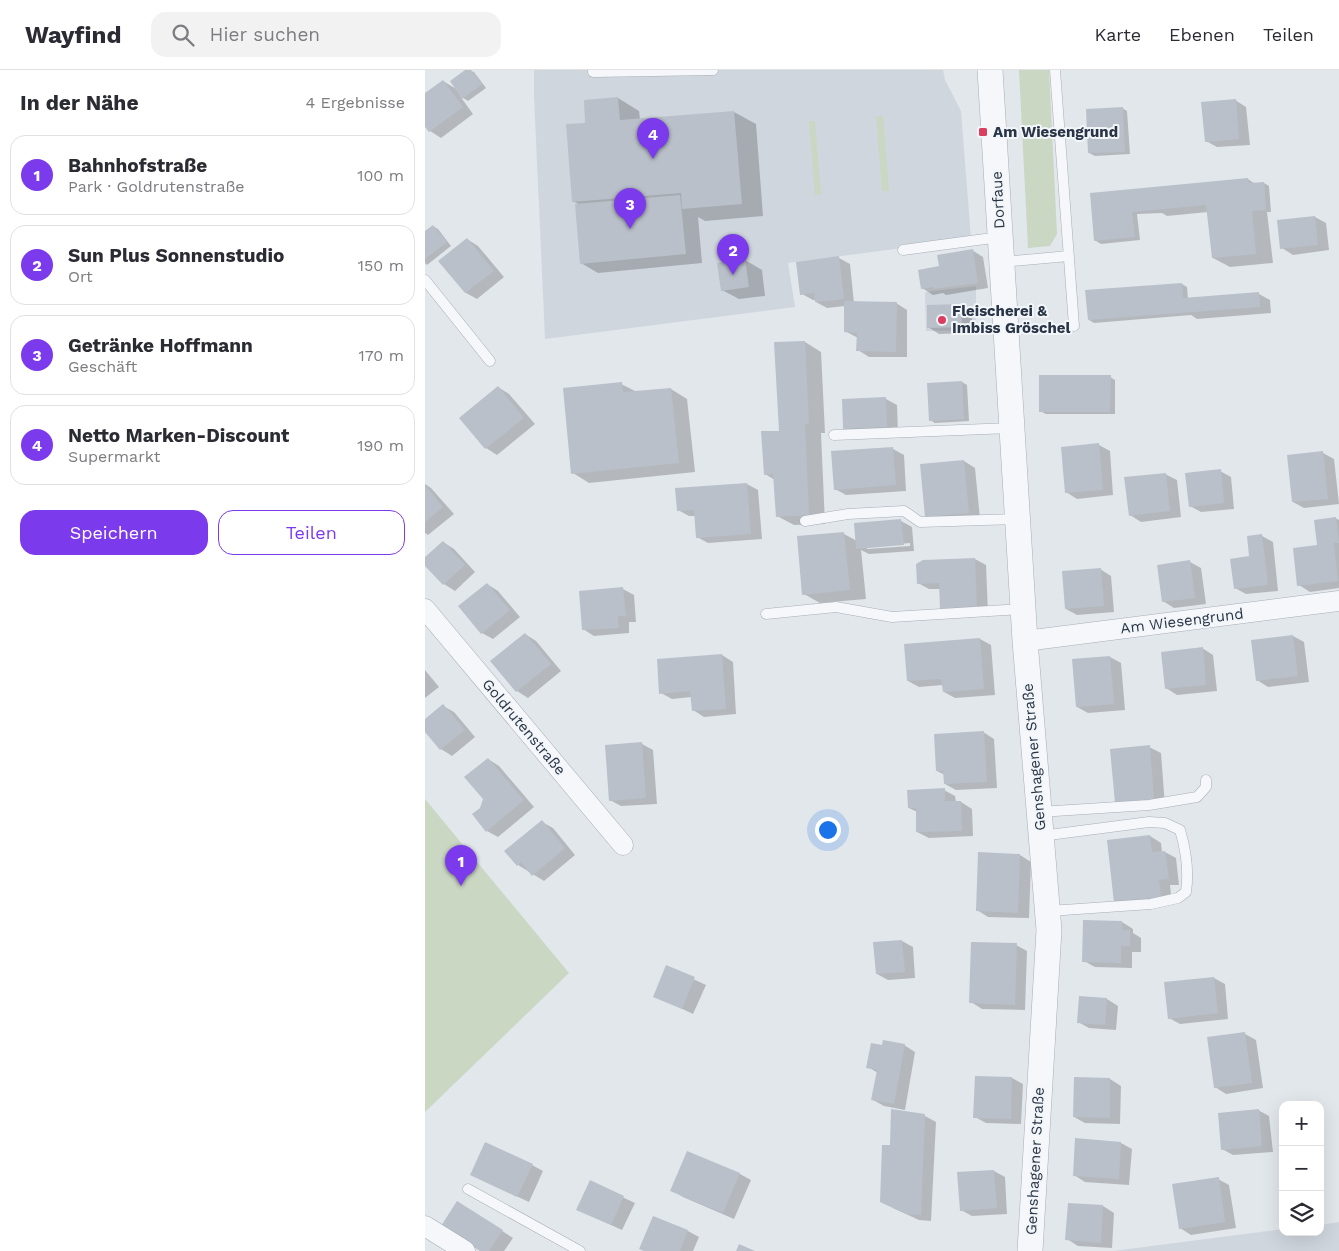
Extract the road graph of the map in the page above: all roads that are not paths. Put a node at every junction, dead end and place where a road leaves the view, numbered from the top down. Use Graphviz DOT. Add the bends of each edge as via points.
graph roads {
  1 [pos="713,70"];
  2 [pos="990,70"];
  3 [pos="1055,70"];
  4 [pos="593,72"];
  5 [pos="1000,237"];
  6 [pos="903,250"];
  7 [pos="1069,256"];
  8 [pos="1001,262"];
  9 [pos="425,280"];
  10 [pos="1074,326"];
  11 [pos="490,362"];
  12 [pos="1011,428"];
  13 [pos="833,435"];
  14 [pos="1017,519"];
  15 [pos="805,521"];
  16 [pos="1339,601"];
  17 [pos="425,609"];
  18 [pos="1023,609"];
  19 [pos="767,614"];
  20 [pos="1025,641"];
  21 [pos="1206,780"];
  22 [pos="1038,812"];
  23 [pos="1040,836"];
  24 [pos="623,845"];
  25 [pos="1049,911"];
  26 [pos="468,1189"];
  27 [pos="425,1226"];
  28 [pos="465,1251"];
  29 [pos="580,1251"];
  30 [pos="1030,1251"];
  1 -- 4 [label="lane"];
  2 -- 5 [label="street, Dorfaue"];
  3 -- 7 [label="lane"];
  5 -- 6 [label="lane"];
  5 -- 8 [label="street, Dorfaue"];
  7 -- 8 [label="lane"];
  7 -- 10 [label="lane"];
  8 -- 12 [label="street, Genshagener Straße"];
  9 -- 11 [label="lane"];
  12 -- 13 [label="lane"];
  12 -- 14 [label="street, Genshagener Straße"];
  14 -- 15 [label="lane" via="919,522 904,511 848,514"];
  14 -- 18 [label="street, Genshagener Straße"];
  16 -- 20 [label="street, Am Wiesengrund"];
  17 -- 24 [label="street, Goldrutenstraße"];
  18 -- 19 [label="lane" via="892,617 835,607"];
  18 -- 20 [label="street, Genshagener Straße"];
  20 -- 22 [label="street, Genshagener Straße"];
  21 -- 22 [label="lane" via="1206,787 1197,797 1149,805"];
  22 -- 23 [label="street, Genshagener Straße"];
  23 -- 25 [label="street, Genshagener Straße"];
  23 -- 25 [label="lane" via="1149,822 1165,823 1181,830 1185,846 1188,880 1186,892 1179,898 1151,904"];
  25 -- 30 [label="street, Genshagener Straße"];
  26 -- 29 [label="lane"];
  27 -- 28 [label="street"];
}
